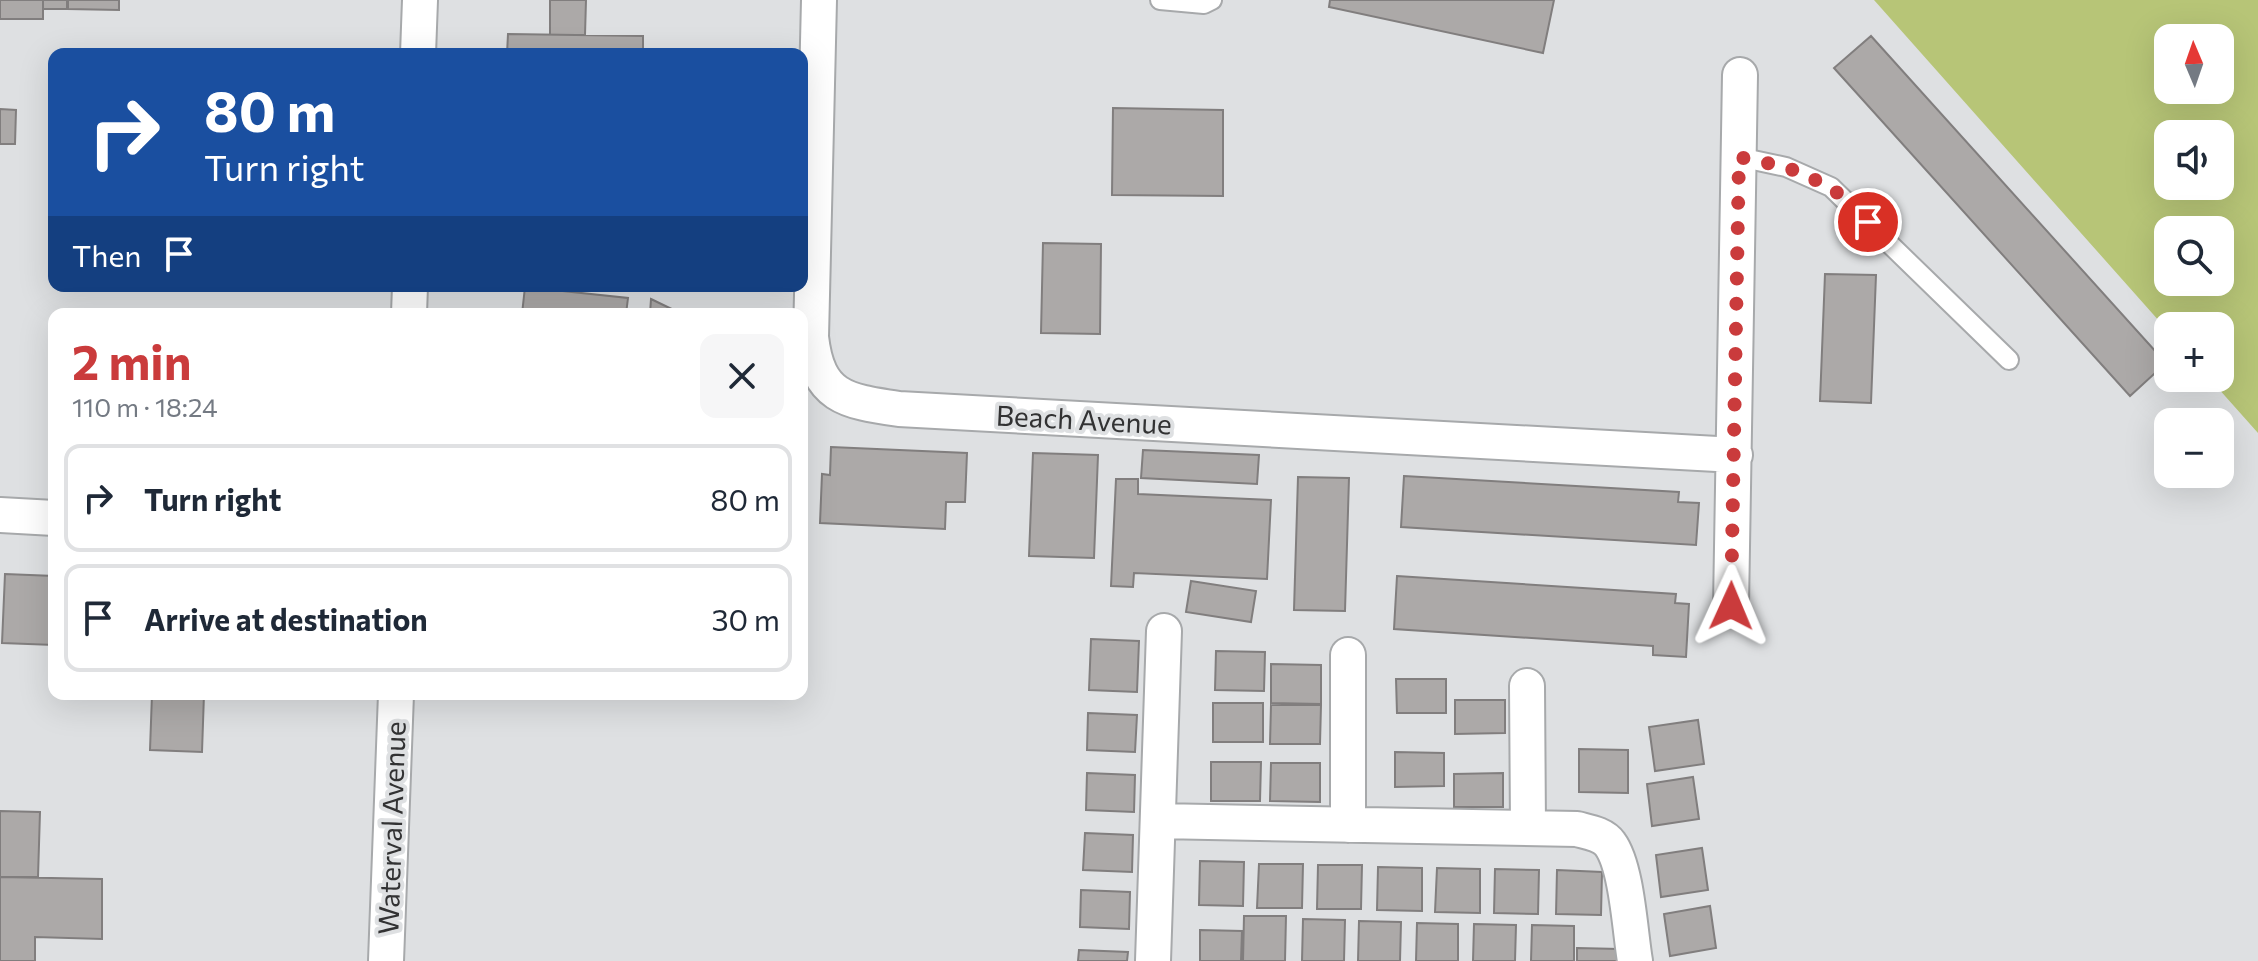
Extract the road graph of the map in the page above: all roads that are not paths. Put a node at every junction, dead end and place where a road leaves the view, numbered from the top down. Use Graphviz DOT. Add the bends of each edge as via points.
graph roads {
  1 [pos="420,0"];
  2 [pos="819,0"];
  3 [pos="1160,0"];
  4 [pos="1212,0"];
  5 [pos="418,48"];
  6 [pos="1740,75"];
  7 [pos="1739,157"];
  8 [pos="2009,360"];
  9 [pos="1735,455"];
  10 [pos="0,515"];
  11 [pos="48,518"];
  12 [pos="1731,606"];
  13 [pos="1164,631"];
  14 [pos="1348,655"];
  15 [pos="1527,686"];
  16 [pos="396,700"];
  17 [pos="1158,821"];
  18 [pos="1348,825"];
  19 [pos="1528,827"];
  20 [pos="386,961"];
  21 [pos="1153,961"];
  22 [pos="1635,961"];
  1 -- 5 [label="street"];
  2 -- 9 [label="street, Beach Avenue" via="811,337 819,376 839,395 899,409"];
  3 -- 4 [label="lane"];
  6 -- 7 [label="street"];
  7 -- 8 [label="lane" via="1786,167 1831,187"];
  7 -- 9 [label="street"];
  9 -- 12 [label="street"];
  10 -- 11 [label="street"];
  13 -- 17 [label="street"];
  14 -- 18 [label="street"];
  15 -- 19 [label="street"];
  16 -- 20 [label="street, Waterval Avenue"];
  17 -- 18 [label="street"];
  17 -- 21 [label="street"];
  18 -- 19 [label="street"];
  19 -- 22 [label="street" via="1577,829 1610,844 1619,866"];
}
